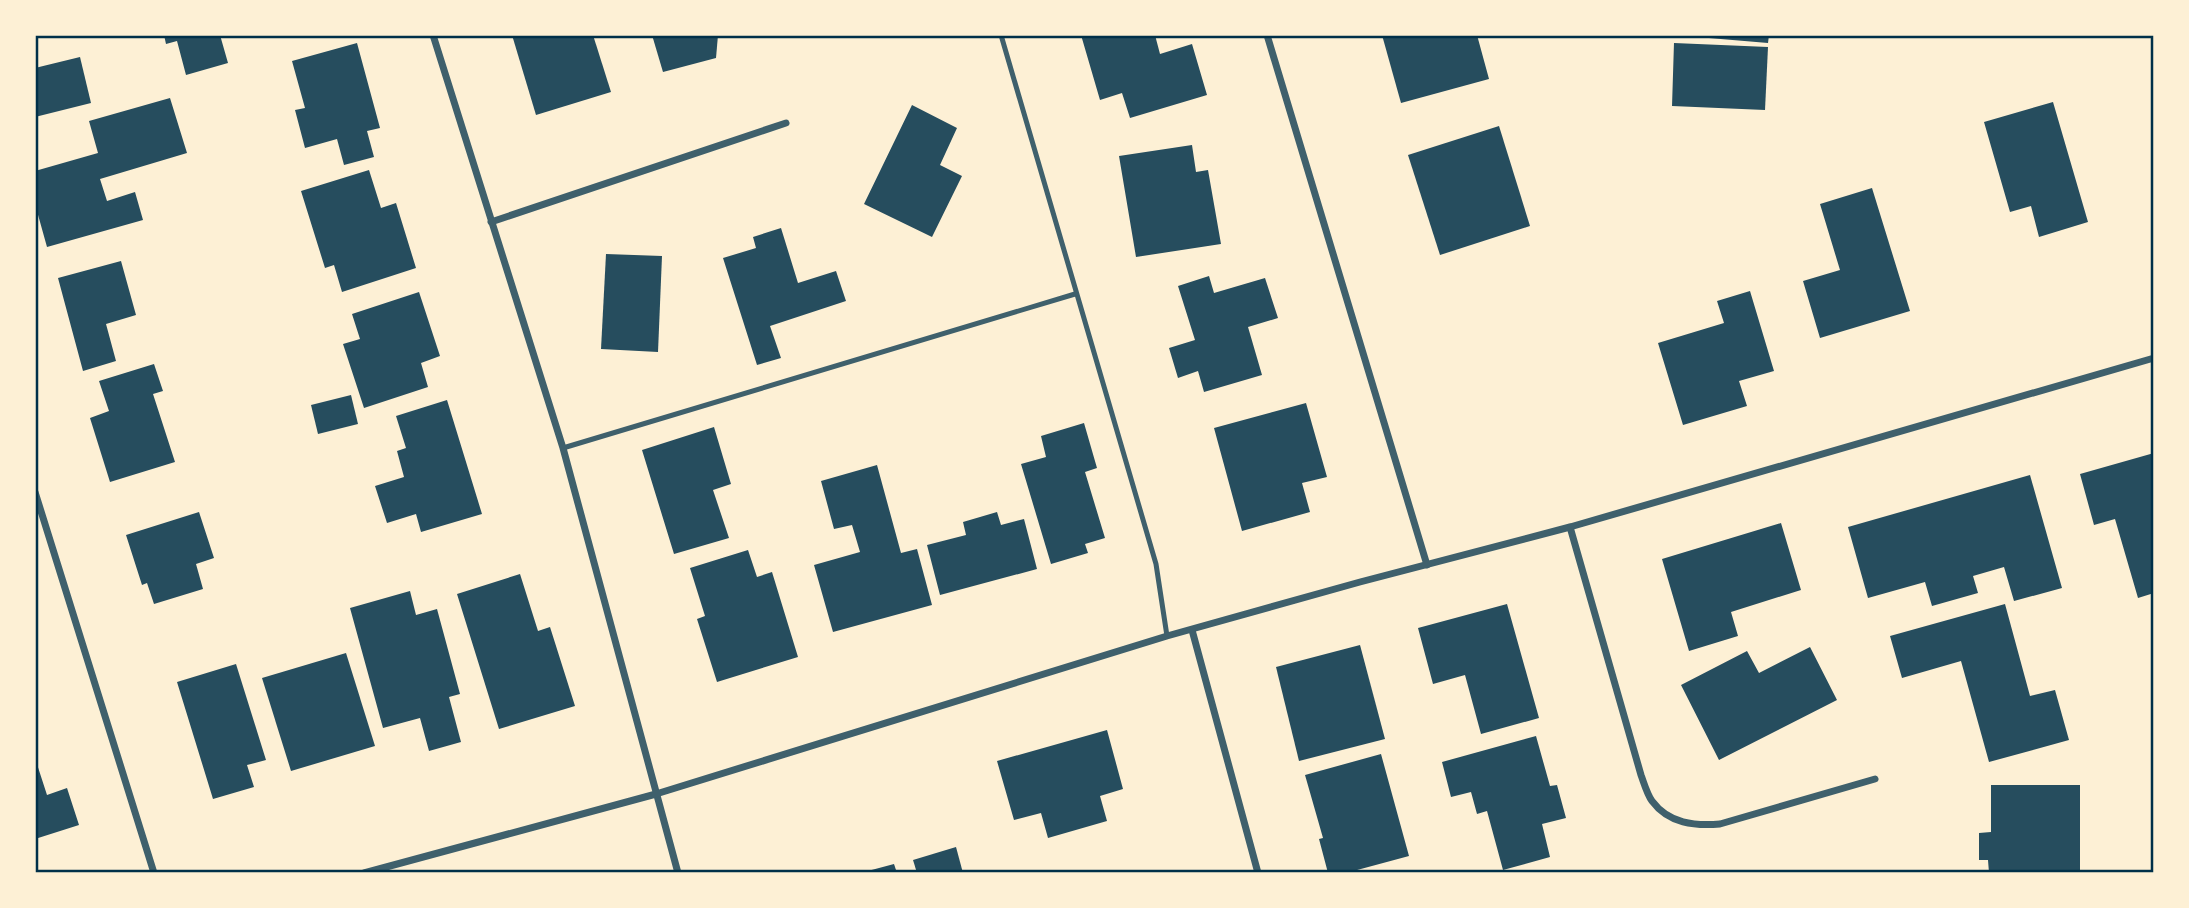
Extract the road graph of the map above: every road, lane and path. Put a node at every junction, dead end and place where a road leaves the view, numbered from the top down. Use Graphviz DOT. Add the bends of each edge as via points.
graph roads {
  1 [pos="433,35"];
  2 [pos="1001,35"];
  3 [pos="1267,35"];
  4 [pos="786,123"];
  5 [pos="491,222"];
  6 [pos="1075,294"];
  7 [pos="2154,358"];
  8 [pos="563,448"];
  9 [pos="35,492"];
  10 [pos="1570,527"];
  11 [pos="1427,565"];
  12 [pos="1192,630"];
  13 [pos="1167,636"];
  14 [pos="1875,779"];
  15 [pos="656,794"];
  16 [pos="154,873"];
  17 [pos="364,873"];
  18 [pos="678,873"];
  19 [pos="1258,873"];
  1 -- 5 [label="street"];
  2 -- 6 [label="lane"];
  3 -- 11 [label="street"];
  4 -- 5 [label="street"];
  5 -- 8 [label="street"];
  6 -- 8 [label="lane"];
  6 -- 13 [label="lane" via="1156,564"];
  7 -- 10 [label="street"];
  8 -- 15 [label="street"];
  9 -- 16 [label="street"];
  10 -- 11 [label="street"];
  10 -- 14 [label="street" via="1641,775 1651,801 1671,818 1695,826 1720,824"];
  11 -- 12 [label="street"];
  12 -- 13 [label="street"];
  12 -- 19 [label="street"];
  13 -- 15 [label="street"];
  15 -- 17 [label="street"];
  15 -- 18 [label="street"];
}
